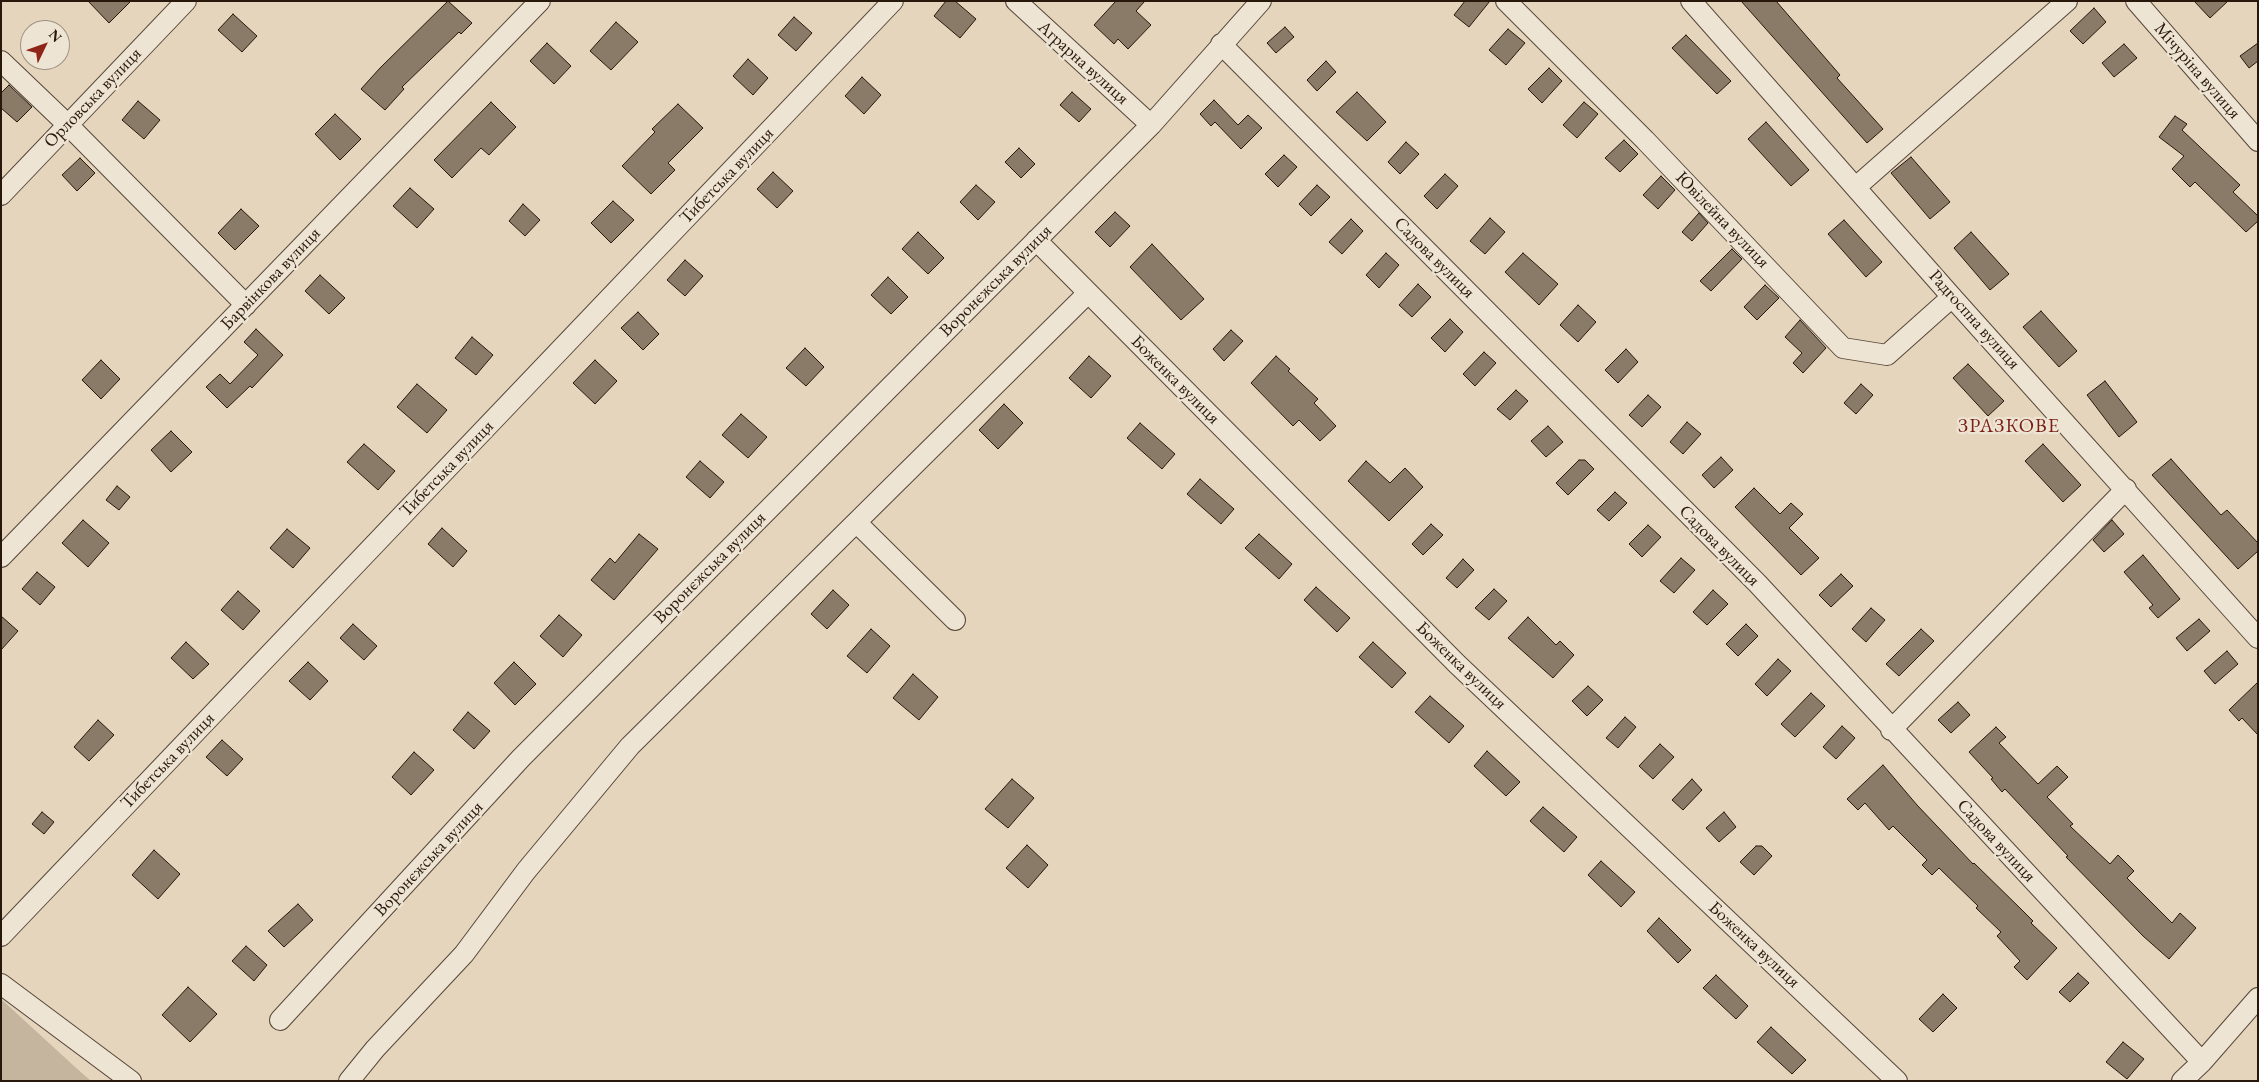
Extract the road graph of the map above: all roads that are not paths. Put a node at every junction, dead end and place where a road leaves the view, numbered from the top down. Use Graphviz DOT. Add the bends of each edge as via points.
graph roads {
  1 [pos="186,1"];
  2 [pos="540,1"];
  3 [pos="893,1"];
  4 [pos="1016,1"];
  5 [pos="1261,1"];
  6 [pos="1506,1"];
  7 [pos="1691,1"];
  8 [pos="2066,1"];
  9 [pos="2136,1"];
  10 [pos="1221,44"];
  11 [pos="1,60"];
  12 [pos="68,125"];
  13 [pos="1150,125"];
  14 [pos="2258,141"];
  15 [pos="1856,187"];
  16 [pos="1,195"];
  17 [pos="1036,240"];
  18 [pos="1088,293"];
  19 [pos="1952,297"];
  20 [pos="246,305"];
  21 [pos="2126,489"];
  22 [pos="857,524"];
  23 [pos="1,556"];
  24 [pos="955,620"];
  25 [pos="2258,638"];
  26 [pos="1891,730"];
  27 [pos="1,936"];
  28 [pos="1,984"];
  29 [pos="2258,998"];
  30 [pos="280,1020"];
  31 [pos="2202,1062"];
  32 [pos="131,1081"];
  33 [pos="348,1081"];
  34 [pos="1897,1081"];
  35 [pos="2182,1081"];
  1 -- 12 [label="street, Орловська вулиця"];
  2 -- 20 [label="street, Барвінкова вулиця"];
  3 -- 27 [label="street, Тибетська вулиця"];
  4 -- 13 [label="street, Аграрна вулиця"];
  5 -- 10 [label="street, Воронєжська вулиця"];
  6 -- 19 [label="street, Ювілейна вулиця" via="1645,140 1843,348 1887,355"];
  7 -- 15 [label="street, Радгоспна вулиця"];
  8 -- 15 [label="street"];
  9 -- 14 [label="street, Мічуріна вулиця"];
  10 -- 13 [label="street, Воронєжська вулиця"];
  10 -- 26 [label="street, Садова вулиця" via="1758,584"];
  11 -- 12 [label="street"];
  12 -- 16 [label="street, Орловська вулиця"];
  12 -- 20 [label="street"];
  13 -- 17 [label="street, Воронєжська вулиця"];
  15 -- 19 [label="street, Радгоспна вулиця"];
  17 -- 18 [label="street, Боженка вулиця"];
  17 -- 30 [label="street, Воронєжська вулиця" via="521,758"];
  18 -- 22 [label="street"];
  18 -- 34 [label="street, Боженка вулиця" via="1457,664"];
  19 -- 21 [label="street, Радгоспна вулиця"];
  20 -- 23 [label="street, Барвінкова вулиця"];
  21 -- 25 [label="street, Радгоспна вулиця"];
  21 -- 26 [label="street"];
  22 -- 24 [label="street"];
  22 -- 33 [label="street" via="630,746 526,871 464,954"];
  26 -- 31 [label="street, Садова вулиця"];
  28 -- 32 [label="street"];
  29 -- 31 [label="street"];
  31 -- 35 [label="street"];
}
